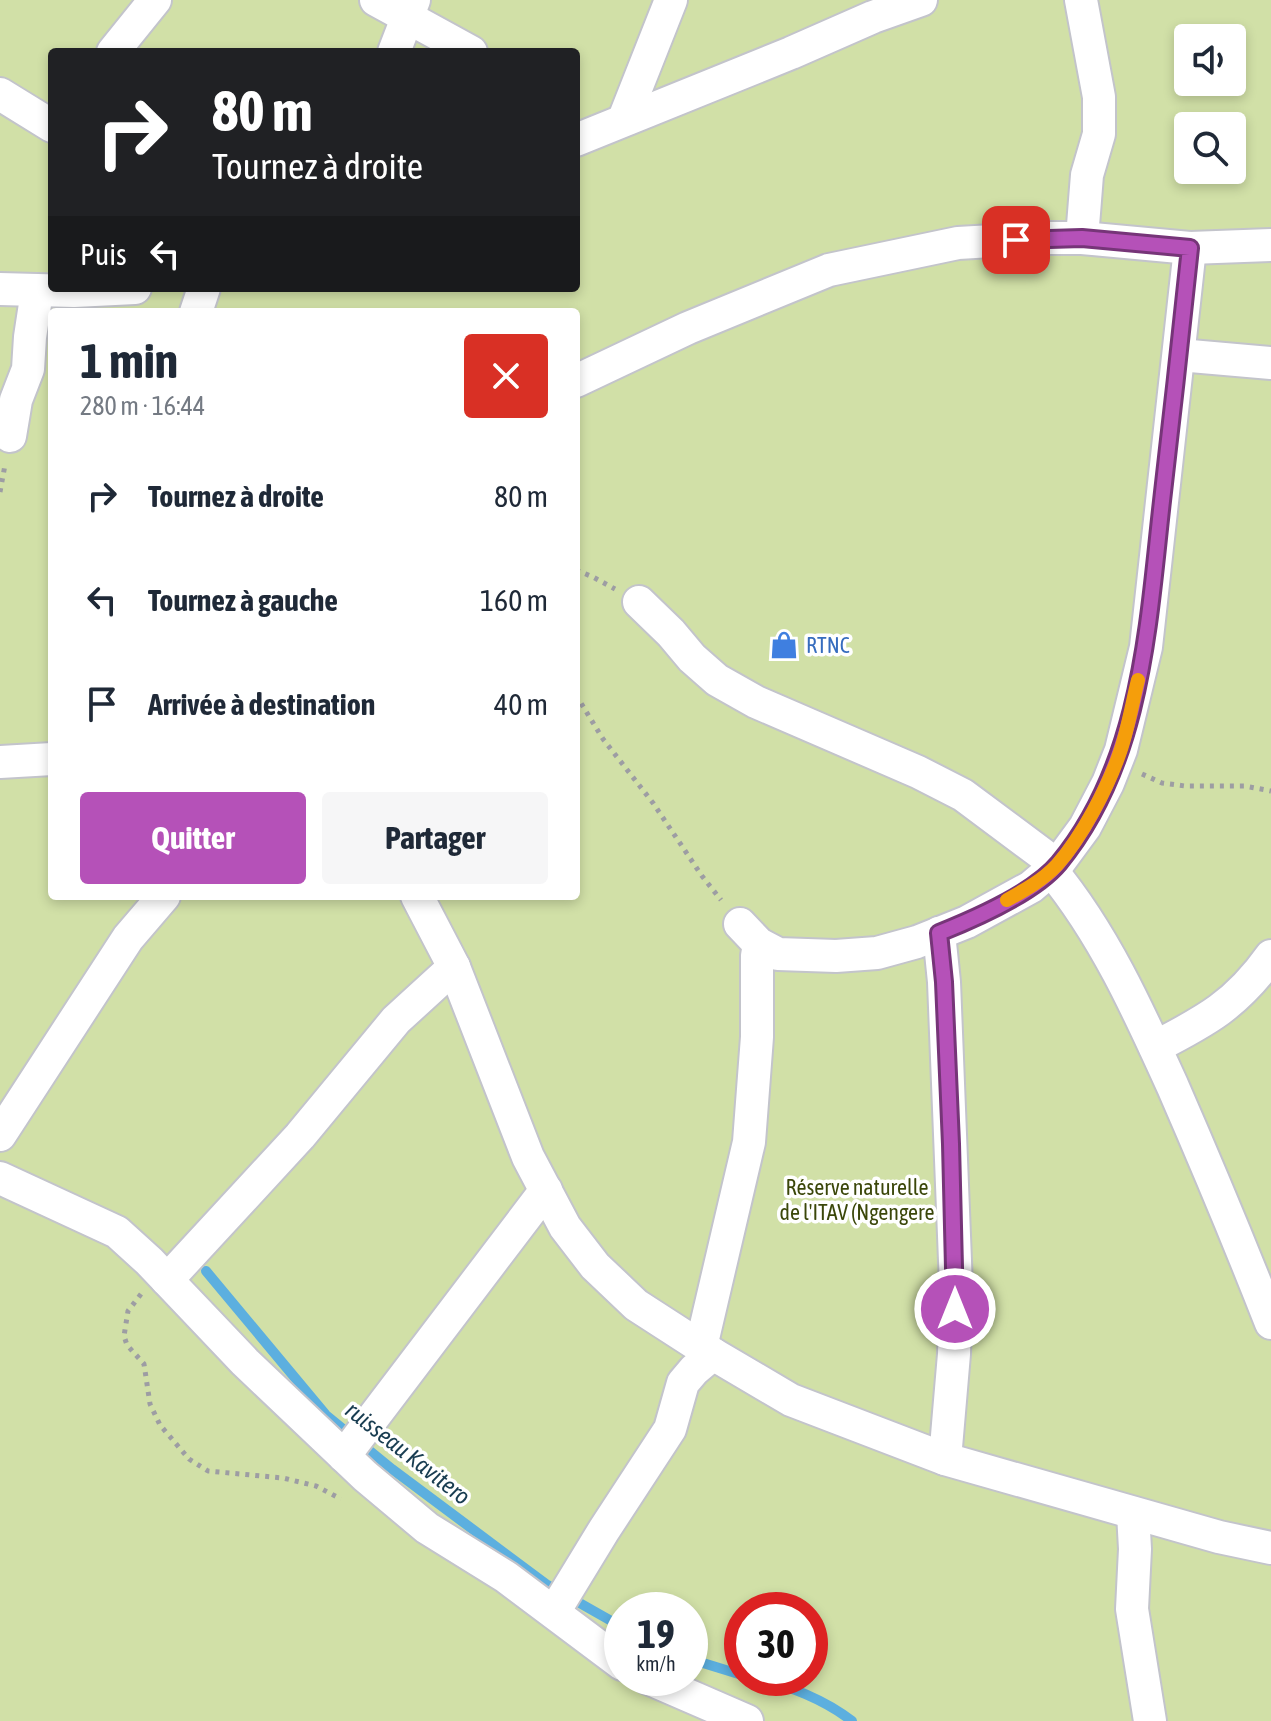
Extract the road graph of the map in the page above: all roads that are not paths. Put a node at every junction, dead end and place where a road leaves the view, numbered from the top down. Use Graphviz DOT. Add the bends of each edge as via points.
graph roads {
  1 [pos="155,0"];
  2 [pos="376,0"];
  3 [pos="671,0"];
  4 [pos="921,0"];
  5 [pos="1081,0"];
  6 [pos="411,8"];
  7 [pos="116,48"];
  8 [pos="396,48"];
  9 [pos="466,48"];
  10 [pos="0,94"];
  11 [pos="580,115"];
  12 [pos="48,124"];
  13 [pos="602,129"];
  14 [pos="1082,238"];
  15 [pos="1271,245"];
  16 [pos="1190,248"];
  17 [pos="0,289"];
  18 [pos="37,291"];
  19 [pos="48,291"];
  20 [pos="1179,355"];
  21 [pos="1271,363"];
  22 [pos="580,379"];
  23 [pos="10,436"];
  24 [pos="639,602"];
  25 [pos="48,759"];
  26 [pos="0,762"];
  27 [pos="1054,868"];
  28 [pos="161,900"];
  29 [pos="419,900"];
  30 [pos="939,933"];
  31 [pos="1271,956"];
  32 [pos="454,967"];
  33 [pos="1155,1047"];
  34 [pos="0,1135"];
  35 [pos="0,1178"];
  36 [pos="546,1190"];
  37 [pos="167,1280"];
  38 [pos="1271,1323"];
  39 [pos="707,1351"];
  40 [pos="344,1456"];
  41 [pos="945,1459"];
  42 [pos="1133,1513"];
  43 [pos="1271,1548"];
  44 [pos="554,1612"];
  45 [pos="604,1650"];
  46 [pos="689,1696"];
  47 [pos="747,1721"];
  48 [pos="1150,1721"];
  1 -- 7 [label="street"];
  2 -- 6 [label="street"];
  3 -- 13 [label="street"];
  4 -- 13 [label="street"];
  5 -- 14 [label="street" via="1099,97 1099,134 1087,175"];
  6 -- 8 [label="street"];
  6 -- 9 [label="street"];
  10 -- 12 [label="street"];
  11 -- 13 [label="street"];
  14 -- 16 [label="street"];
  14 -- 22 [label="street" via="958,243 829,270"];
  15 -- 16 [label="street"];
  16 -- 20 [label="street"];
  17 -- 18 [label="street"];
  18 -- 19 [label="street"];
  18 -- 23 [label="street" via="28,369"];
  20 -- 21 [label="street"];
  20 -- 27 [label="street" via="1146,647 1121,750 1085,827"];
  24 -- 27 [label="street" via="717,680 963,795"];
  25 -- 26 [label="street"];
  27 -- 30 [label="street" via="1031,887"];
  27 -- 33 [label="street"];
  28 -- 34 [label="street" via="128,938"];
  29 -- 32 [label="street"];
  30 -- 39 [label="street" via="877,953 836,956 778,954 750,934 757,956 757,1037 749,1142"];
  30 -- 41 [label="street" via="956,1286"];
  31 -- 33 [label="street" via="1233,1001"];
  32 -- 36 [label="street" via="528,1157"];
  32 -- 37 [label="street" via="396,1020 300,1136"];
  33 -- 38 [label="street"];
  35 -- 37 [label="street" via="117,1232"];
  36 -- 39 [label="street" via="565,1227 595,1266 636,1305"];
  36 -- 40 [label="street"];
  37 -- 40 [label="street"];
  39 -- 41 [label="street" via="791,1400"];
  39 -- 44 [label="street" via="683,1383 670,1429"];
  40 -- 44 [label="street" via="427,1528"];
  41 -- 42 [label="street"];
  42 -- 43 [label="street"];
  42 -- 48 [label="street" via="1132,1609"];
  44 -- 45 [label="street"];
  46 -- 47 [label="street"];
}
